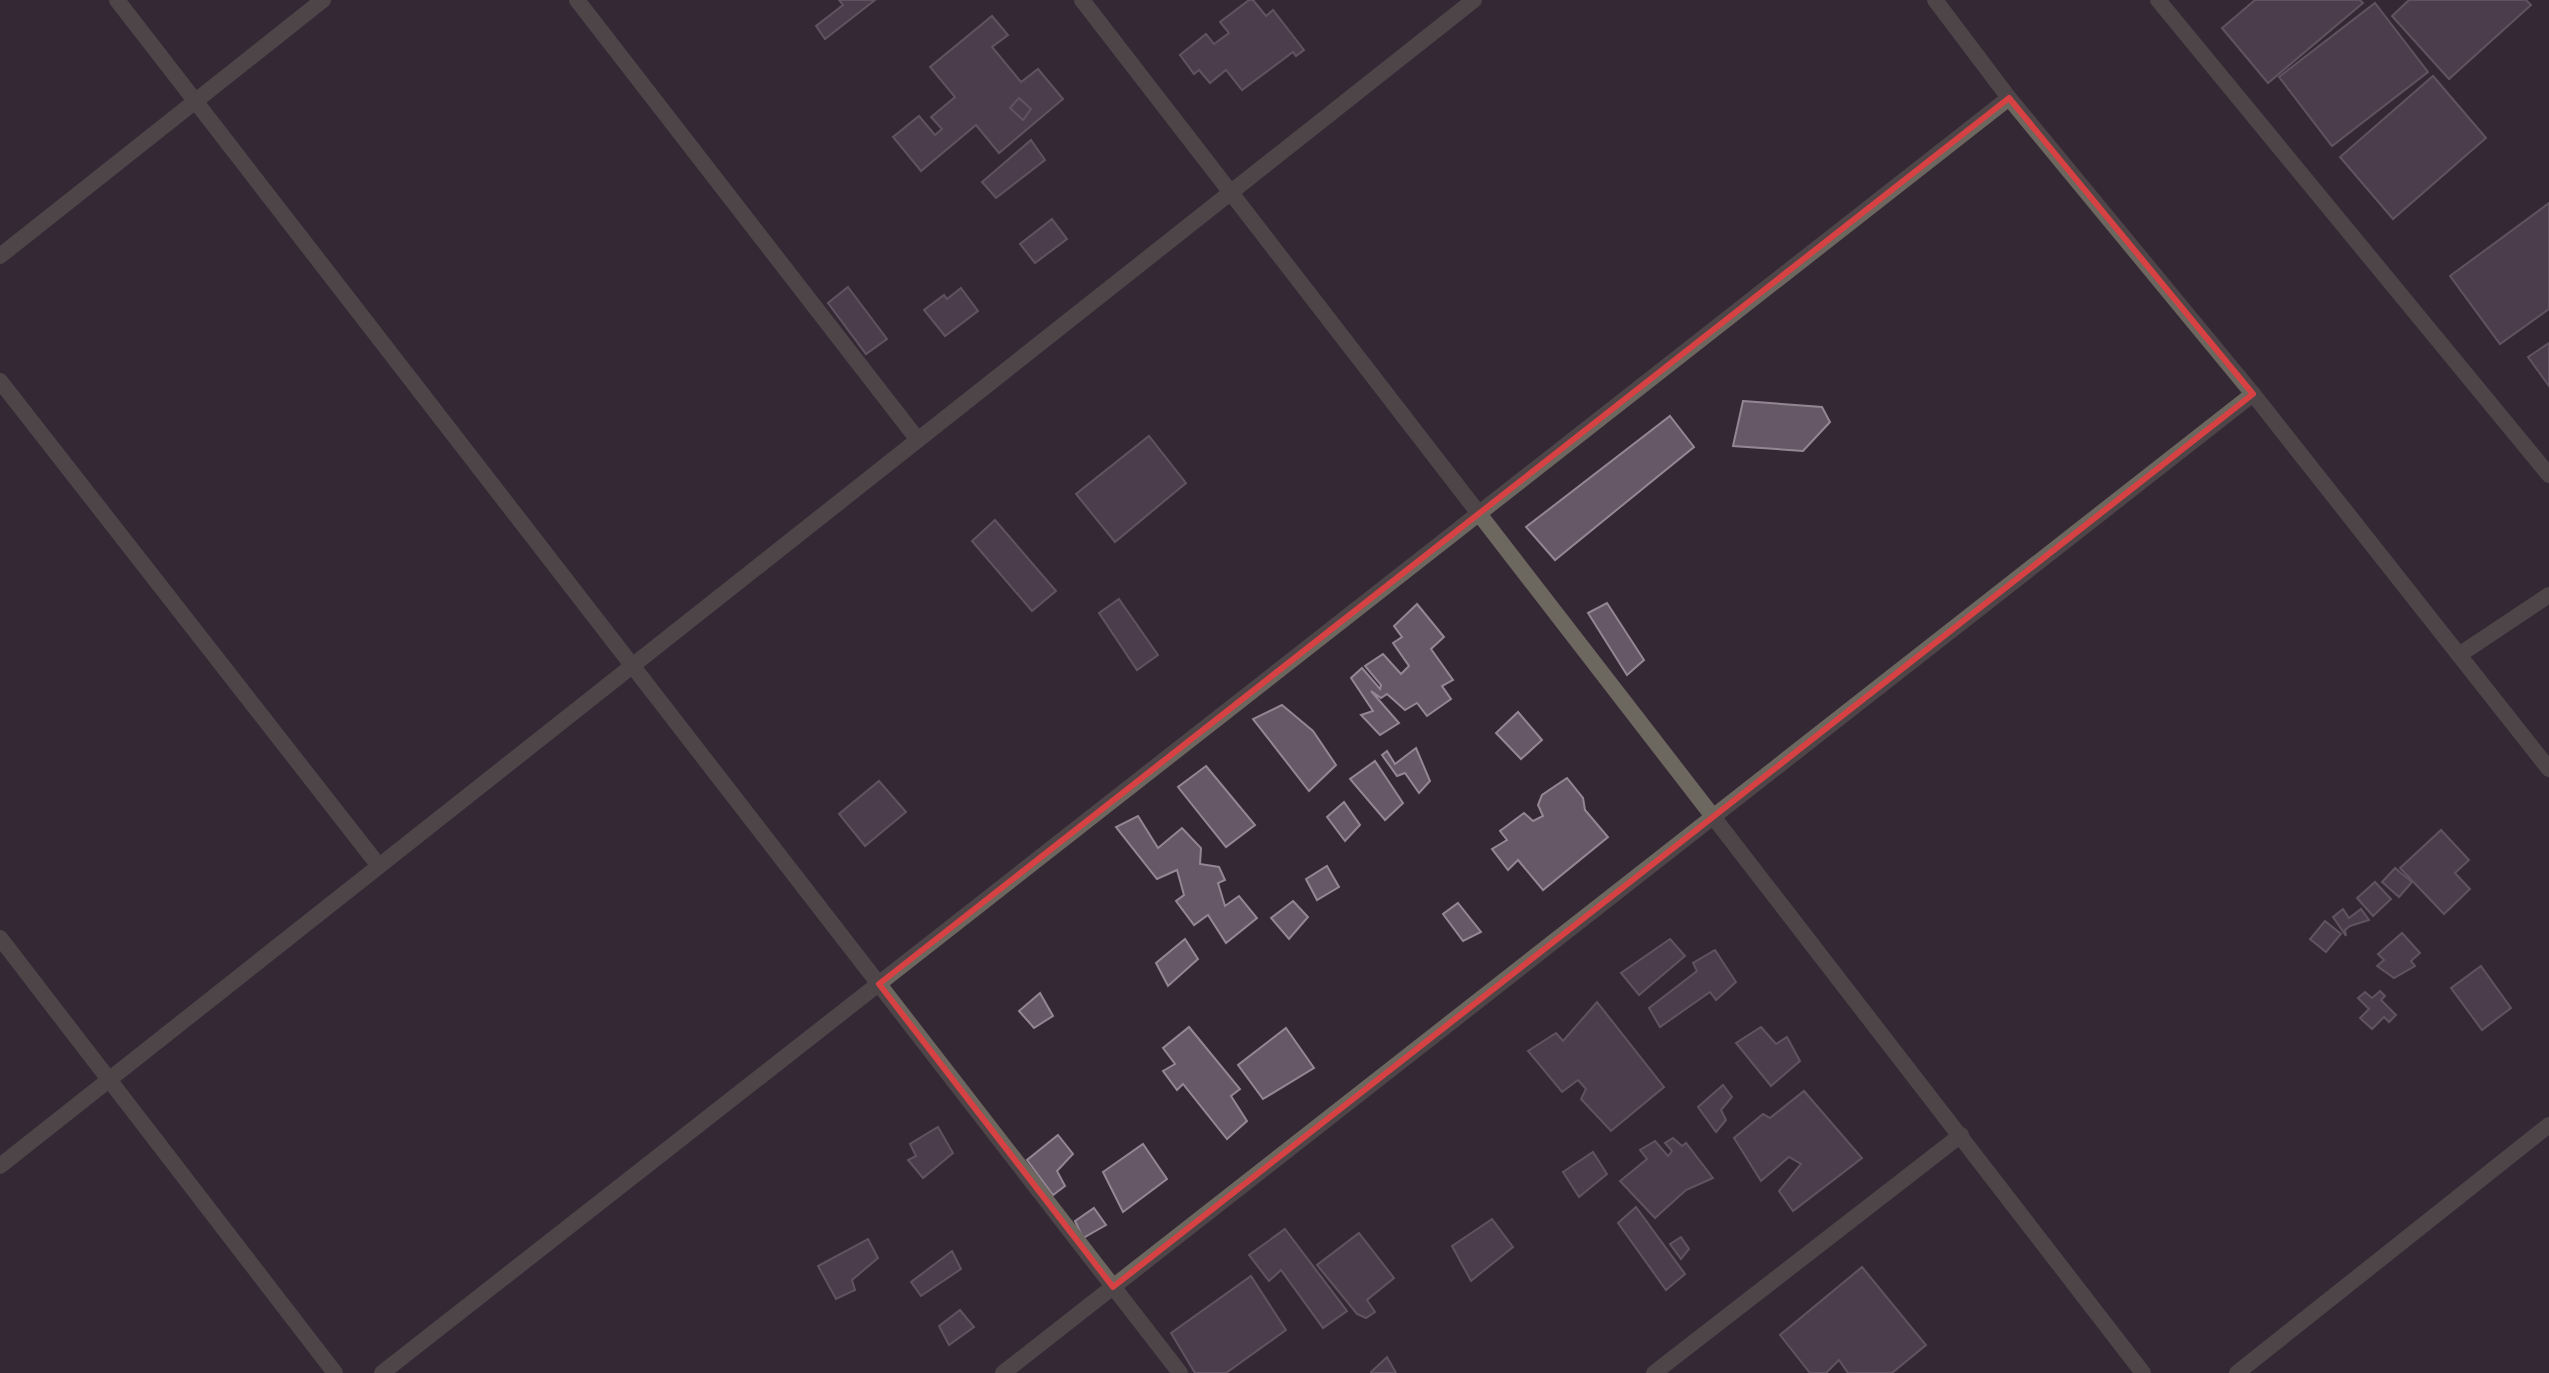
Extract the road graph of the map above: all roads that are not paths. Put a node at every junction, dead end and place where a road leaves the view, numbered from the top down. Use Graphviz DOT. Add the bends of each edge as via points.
graph roads {
  1 [pos="117,0"];
  2 [pos="323,0"];
  3 [pos="577,0"];
  4 [pos="1082,0"];
  5 [pos="1474,0"];
  6 [pos="1935,0"];
  7 [pos="2158,0"];
  8 [pos="2009,98"];
  9 [pos="196,101"];
  10 [pos="1231,193"];
  11 [pos="0,256"];
  12 [pos="0,381"];
  13 [pos="2253,394"];
  14 [pos="918,440"];
  15 [pos="2549,475"];
  16 [pos="1478,514"];
  17 [pos="2549,595"];
  18 [pos="2459,655"];
  19 [pos="632,666"];
  20 [pos="2549,769"];
  21 [pos="1713,817"];
  22 [pos="379,866"];
  23 [pos="0,938"];
  24 [pos="879,984"];
  25 [pos="109,1080"];
  26 [pos="2549,1125"];
  27 [pos="1961,1135"];
  28 [pos="0,1166"];
  29 [pos="1113,1287"];
  30 [pos="335,1373"];
  31 [pos="382,1373"];
  32 [pos="1003,1373"];
  33 [pos="1180,1373"];
  34 [pos="1654,1373"];
  35 [pos="2143,1373"];
  36 [pos="2237,1373"];
  1 -- 9 [label="street"];
  2 -- 9 [label="street"];
  3 -- 14 [label="street"];
  4 -- 10 [label="street"];
  5 -- 10 [label="street"];
  6 -- 8 [label="street"];
  7 -- 15 [label="street"];
  8 -- 13 [label="street"];
  8 -- 16 [label="street"];
  9 -- 11 [label="street"];
  9 -- 19 [label="street"];
  10 -- 14 [label="street"];
  10 -- 16 [label="street"];
  12 -- 22 [label="street"];
  13 -- 18 [label="street"];
  13 -- 21 [label="street"];
  14 -- 19 [label="street"];
  16 -- 21 [label="street"];
  16 -- 24 [label="street"];
  17 -- 18 [label="street"];
  18 -- 20 [label="street"];
  19 -- 22 [label="street"];
  19 -- 24 [label="street"];
  21 -- 27 [label="street"];
  21 -- 29 [label="street"];
  22 -- 25 [label="street"];
  23 -- 25 [label="street"];
  24 -- 29 [label="street"];
  24 -- 31 [label="street"];
  25 -- 28 [label="street"];
  25 -- 30 [label="street"];
  26 -- 36 [label="street"];
  27 -- 34 [label="street"];
  27 -- 35 [label="street"];
  29 -- 32 [label="street"];
  29 -- 33 [label="street"];
}
